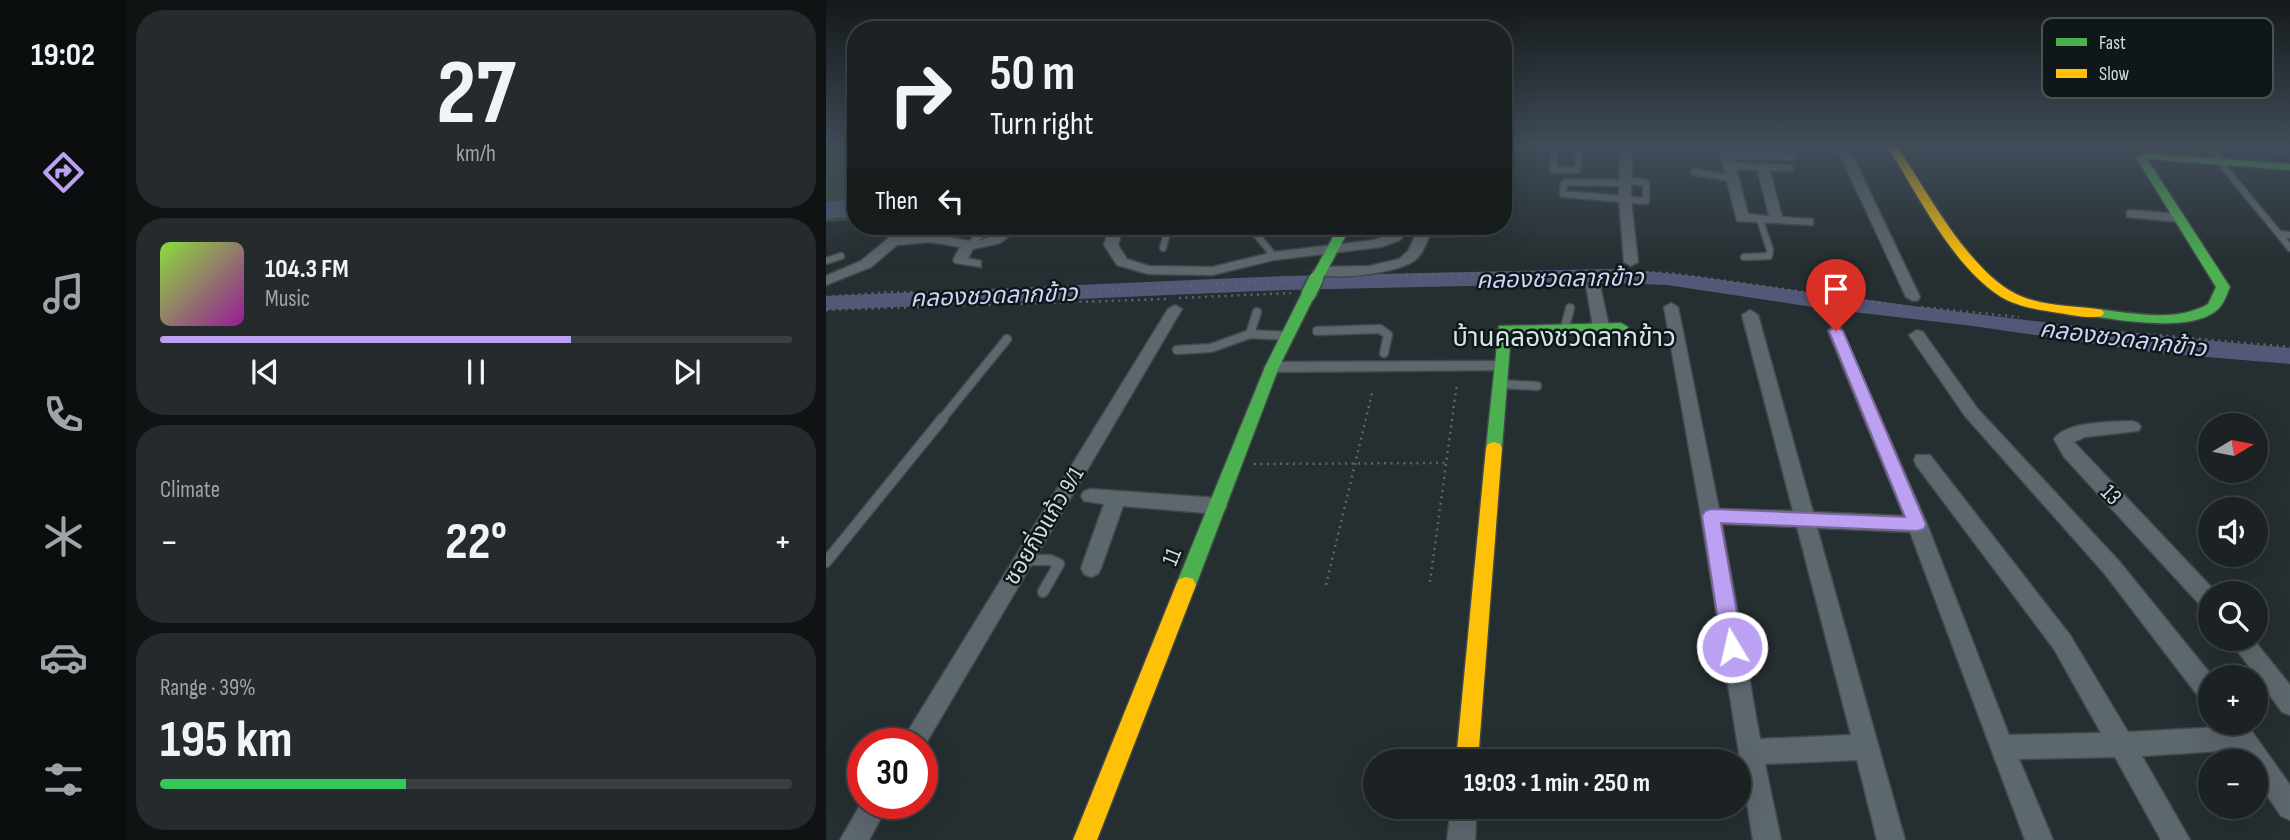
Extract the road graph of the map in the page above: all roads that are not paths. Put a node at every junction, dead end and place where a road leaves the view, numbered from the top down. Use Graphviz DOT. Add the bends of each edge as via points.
graph roads {
  1 [pos="1564,185"];
  2 [pos="1625,185"];
  3 [pos="1646,185"];
  4 [pos="1733,185"];
  5 [pos="1768,185"];
  6 [pos="1860,185"];
  7 [pos="1919,185"];
  8 [pos="2158,185"];
  9 [pos="2239,185"];
  10 [pos="1625,199"];
  11 [pos="2132,214"];
  12 [pos="2179,218"];
  13 [pos="1760,220"];
  14 [pos="1777,221"];
  15 [pos="1808,222"];
  16 [pos="2279,234"];
  17 [pos="901,235"];
  18 [pos="980,235"];
  19 [pos="1002,235"];
  20 [pos="1113,235"];
  21 [pos="1167,235"];
  22 [pos="1260,235"];
  23 [pos="1340,235"];
  24 [pos="1396,235"];
  25 [pos="1422,235"];
  26 [pos="2290,235"];
  27 [pos="895,241"];
  28 [pos="968,246"];
  29 [pos="1163,248"];
  30 [pos="2290,248"];
  31 [pos="1332,249"];
  32 [pos="841,256"];
  33 [pos="1274,256"];
  34 [pos="1744,257"];
  35 [pos="826,261"];
  36 [pos="976,264"];
  37 [pos="1630,268"];
  38 [pos="1318,275"];
  39 [pos="826,281"];
  40 [pos="1593,285"];
  41 [pos="1912,302"];
  42 [pos="1671,307"];
  43 [pos="1570,308"];
  44 [pos="1175,309"];
  45 [pos="1257,312"];
  46 [pos="1750,315"];
  47 [pos="1565,327"];
  48 [pos="1601,327"];
  49 [pos="1621,327"];
  50 [pos="1317,331"];
  51 [pos="1836,331"];
  52 [pos="1250,334"];
  53 [pos="1917,335"];
  54 [pos="1288,336"];
  55 [pos="1007,339"];
  56 [pos="1177,351"];
  57 [pos="1384,353"];
  58 [pos="1500,366"];
  59 [pos="1272,367"];
  60 [pos="1498,384"];
  61 [pos="1538,386"];
  62 [pos="2132,427"];
  63 [pos="1923,460"];
  64 [pos="1091,496"];
  65 [pos="1116,498"];
  66 [pos="1217,506"];
  67 [pos="1711,516"];
  68 [pos="1807,520"];
  69 [pos="1917,524"];
  70 [pos="1023,560"];
  71 [pos="826,562"];
  72 [pos="1091,568"];
  73 [pos="2198,587"];
  74 [pos="1043,592"];
  75 [pos="2249,651"];
  76 [pos="2198,677"];
  77 [pos="2290,704"];
  78 [pos="922,728"];
  79 [pos="2201,735"];
  80 [pos="2240,735"];
  81 [pos="2123,746"];
  82 [pos="1867,747"];
  83 [pos="2001,747"];
  84 [pos="1468,749"];
  85 [pos="1750,749"];
  86 [pos="1751,752"];
  87 [pos="1751,758"];
  88 [pos="2290,807"];
  89 [pos="866,819"];
  90 [pos="1463,819"];
  91 [pos="854,840"];
  92 [pos="1085,840"];
  93 [pos="1461,840"];
  94 [pos="1766,840"];
  95 [pos="1891,840"];
  96 [pos="2039,840"];
  97 [pos="2176,840"];
  1 -- 10 [label="lane" via="1563,194"];
  2 -- 10 [label="street"];
  3 -- 10 [label="lane" via="1648,199"];
  4 -- 13 [label="street" via="1740,216"];
  5 -- 14 [label="street"];
  6 -- 41 [label="street"];
  7 -- 12 [label="street" via="1973,265 1996,288 2020,301 2150,319 2204,312 2215,306 2222,287"];
  8 -- 12 [label="street"];
  9 -- 16 [label="lane"];
  10 -- 37 [label="street"];
  11 -- 12 [label="street"];
  13 -- 14 [label="street"];
  13 -- 34 [label="lane" via="1769,256"];
  14 -- 15 [label="street"];
  16 -- 26 [label="lane"];
  16 -- 30 [label="lane"];
  17 -- 27 [label="street"];
  18 -- 28 [label="lane"];
  19 -- 28 [label="street"];
  20 -- 33 [label="street" via="1111,245 1122,262 1148,270 1213,271"];
  21 -- 29 [label="lane"];
  22 -- 33 [label="lane"];
  23 -- 31 [label="street, 11"];
  24 -- 31 [label="street" via="1386,242"];
  25 -- 38 [label="street" via="1415,252 1402,263"];
  27 -- 28 [label="street" via="931,238"];
  27 -- 39 [label="street" via="866,264"];
  28 -- 36 [label="street" via="960,260"];
  31 -- 33 [label="street"];
  31 -- 38 [label="street, 11"];
  32 -- 35 [label="lane"];
  38 -- 54 [label="street, 11, bridge"];
  40 -- 48 [label="street"];
  42 -- 67 [label="street"];
  43 -- 47 [label="lane"];
  44 -- 70 [label="street, ซอยกิ่งแก้ว 9/1"];
  45 -- 52 [label="lane"];
  46 -- 68 [label="street"];
  47 -- 48 [label="street"];
  47 -- 58 [label="street" via="1504,329"];
  48 -- 49 [label="street"];
  50 -- 57 [label="lane" via="1380,329 1388,335"];
  51 -- 69 [label="street"];
  52 -- 54 [label="lane"];
  52 -- 56 [label="lane" via="1211,348"];
  53 -- 76 [label="street" via="1940,375 1984,429 2139,599"];
  54 -- 59 [label="street, 11"];
  55 -- 71 [label="lane"];
  58 -- 59 [label="street"];
  58 -- 60 [label="street"];
  59 -- 66 [label="street, 11"];
  60 -- 61 [label="lane"];
  60 -- 84 [label="street"];
  62 -- 73 [label="street, 13" via="2083,431 2063,439 2070,452"];
  63 -- 81 [label="street" via="2062,642"];
  64 -- 65 [label="street"];
  65 -- 66 [label="street"];
  65 -- 72 [label="street"];
  66 -- 92 [label="street, 11"];
  67 -- 68 [label="street"];
  67 -- 85 [label="street"];
  68 -- 69 [label="street"];
  68 -- 82 [label="street"];
  69 -- 83 [label="street"];
  70 -- 74 [label="lane" via="1059,564"];
  70 -- 78 [label="street, ซอยกิ่งแก้ว 9/1"];
  75 -- 77 [label="street"];
  79 -- 81 [label="street"];
  80 -- 88 [label="street"];
  81 -- 83 [label="street"];
  81 -- 97 [label="street"];
  82 -- 86 [label="street"];
  82 -- 95 [label="street"];
  83 -- 96 [label="street"];
  87 -- 94 [label="street"];
  89 -- 91 [label="street"];
  90 -- 93 [label="street"];
}
